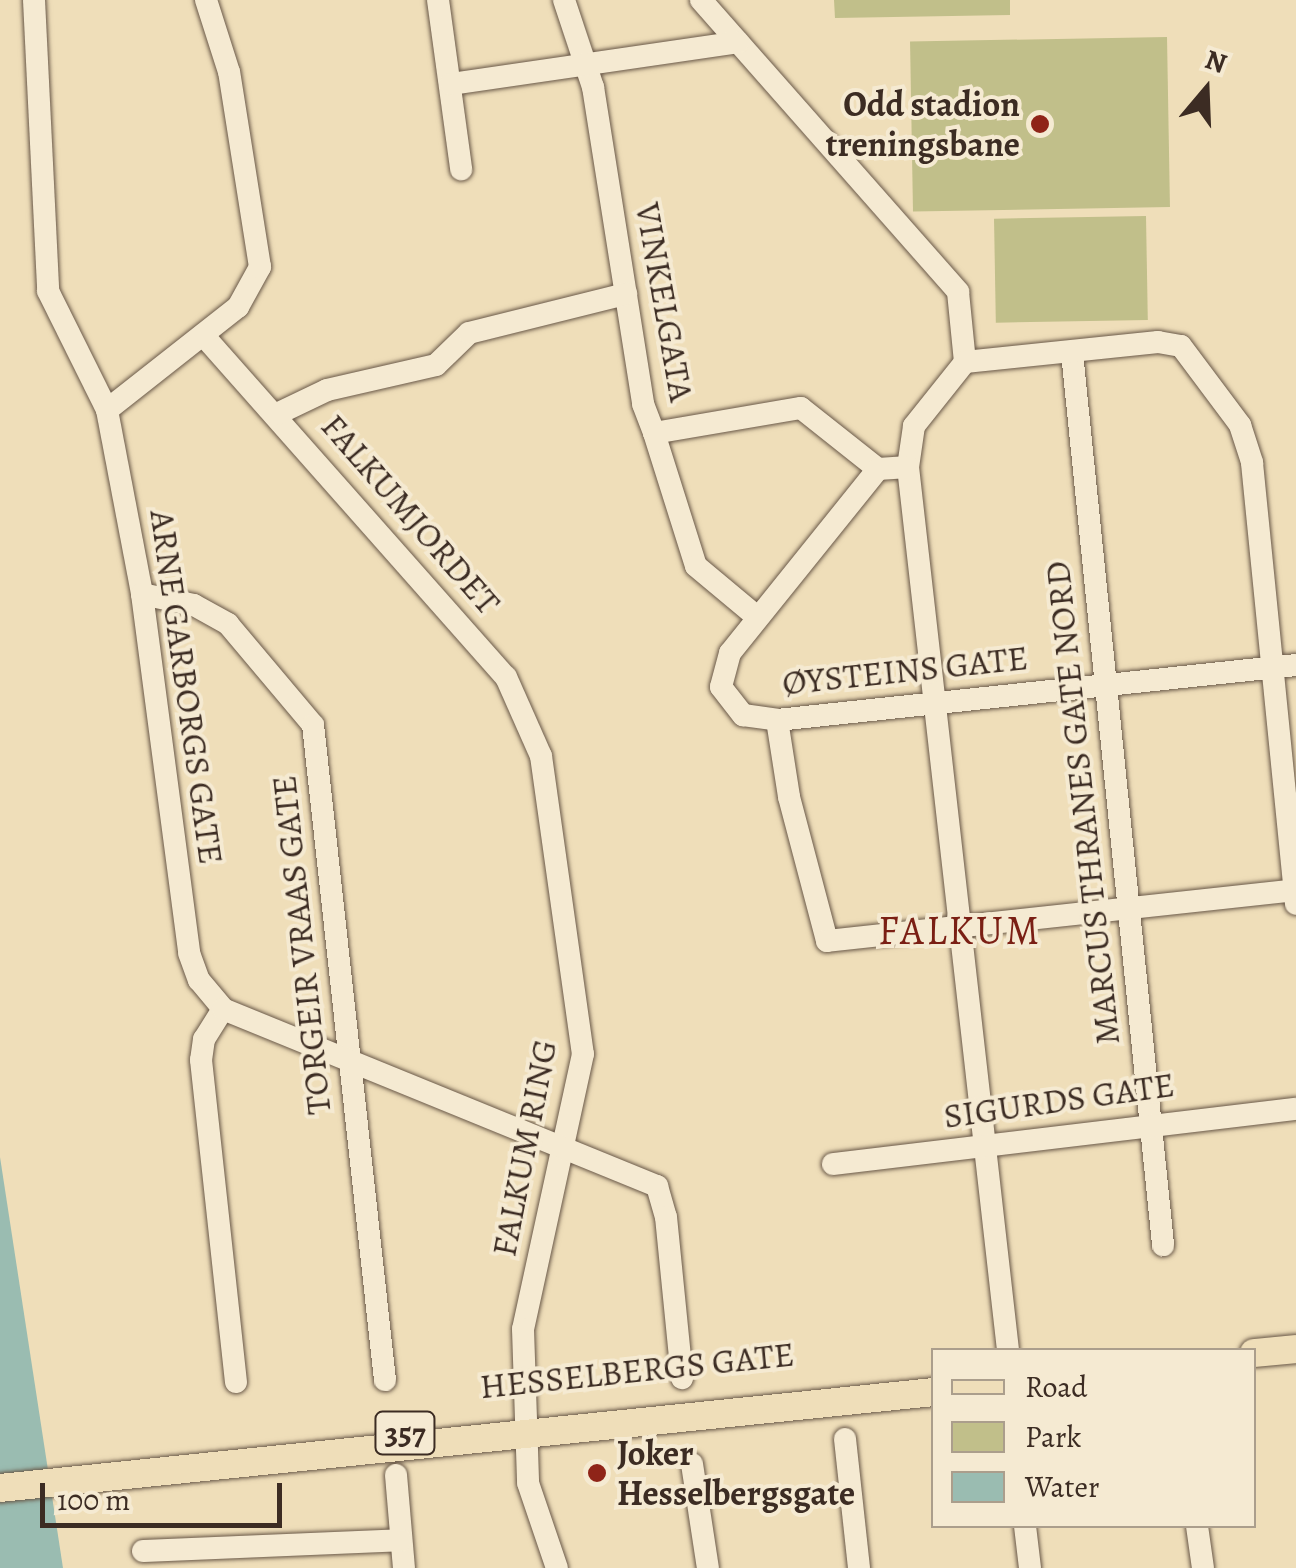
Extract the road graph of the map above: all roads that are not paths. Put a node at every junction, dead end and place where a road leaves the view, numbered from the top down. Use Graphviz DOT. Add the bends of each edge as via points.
graph roads {
  1 [pos="34,0"];
  2 [pos="206,0"];
  3 [pos="438,0"];
  4 [pos="564,0"];
  5 [pos="701,0"];
  6 [pos="738,42"];
  7 [pos="586,64"];
  8 [pos="452,84"];
  9 [pos="461,169"];
  10 [pos="626,294"];
  11 [pos="204,335"];
  12 [pos="1072,353"];
  13 [pos="966,362"];
  14 [pos="106,410"];
  15 [pos="276,414"];
  16 [pos="654,433"];
  17 [pos="908,467"];
  18 [pos="878,469"];
  19 [pos="142,594"];
  20 [pos="756,616"];
  21 [pos="1285,667"];
  22 [pos="1104,686"];
  23 [pos="936,702"];
  24 [pos="777,720"];
  25 [pos="541,756"];
  26 [pos="1295,894"];
  27 [pos="1127,910"];
  28 [pos="960,929"];
  29 [pos="222,1009"];
  30 [pos="349,1062"];
  31 [pos="1296,1109"];
  32 [pos="1152,1126"];
  33 [pos="984,1148"];
  34 [pos="564,1152"];
  35 [pos="833,1164"];
  36 [pos="1164,1245"];
  37 [pos="1008,1348"];
  38 [pos="1296,1349"];
  39 [pos="1256,1353"];
  40 [pos="931,1376"];
  41 [pos="682,1378"];
  42 [pos="385,1380"];
  43 [pos="236,1382"];
  44 [pos="931,1392"];
  45 [pos="522,1427"];
  46 [pos="845,1439"];
  47 [pos="692,1464"];
  48 [pos="396,1475"];
  49 [pos="0,1488"];
  50 [pos="1025,1528"];
  51 [pos="1198,1528"];
  52 [pos="401,1540"];
  53 [pos="142,1551"];
  54 [pos="242,1557"];
  55 [pos="404,1568"];
  56 [pos="557,1568"];
  57 [pos="708,1568"];
  58 [pos="859,1568"];
  59 [pos="1030,1568"];
  60 [pos="1202,1568"];
  1 -- 14 [label="street, ARNE GARBORGS GATE" via="48,292"];
  2 -- 11 [label="street" via="230,72 260,242 251,288"];
  3 -- 8 [label="street"];
  4 -- 7 [label="street, VINKELGATA"];
  5 -- 6 [label="street"];
  6 -- 7 [label="street"];
  6 -- 13 [label="street" via="958,292"];
  7 -- 8 [label="street"];
  7 -- 10 [label="street, VINKELGATA"];
  8 -- 9 [label="street"];
  10 -- 15 [label="street" via="469,333 436,365 327,390"];
  10 -- 16 [label="street, VINKELGATA"];
  11 -- 14 [label="street"];
  11 -- 15 [label="street, FALKUMJORDET"];
  12 -- 13 [label="street"];
  12 -- 21 [label="street" via="1158,342 1181,346 1248,442"];
  12 -- 22 [label="street, MARCUS THRANES GATE NORD"];
  13 -- 17 [label="street" via="914,426"];
  14 -- 19 [label="street, ARNE GARBORGS GATE"];
  15 -- 25 [label="street, FALKUMJORDET" via="506,677"];
  16 -- 18 [label="street, VINKELGATA" via="801,408"];
  16 -- 20 [label="street" via="696,566"];
  17 -- 18 [label="street"];
  17 -- 23 [label="street"];
  18 -- 20 [label="street, ØYSTEINS GATE"];
  19 -- 29 [label="street, ARNE GARBORGS GATE" via="188,953"];
  19 -- 30 [label="street, TORGEIR VRAAS GATE" via="194,605 228,624 313,725"];
  20 -- 24 [label="street, ØYSTEINS GATE" via="730,653 722,687 743,715"];
  21 -- 22 [label="street, ØYSTEINS GATE"];
  21 -- 26 [label="street"];
  22 -- 23 [label="street, ØYSTEINS GATE"];
  22 -- 27 [label="street, MARCUS THRANES GATE NORD"];
  23 -- 24 [label="street, ØYSTEINS GATE"];
  23 -- 28 [label="street"];
  24 -- 28 [label="street" via="789,797 827,941"];
  25 -- 34 [label="street, FALKUM RING" via="582,1022 583,1054"];
  26 -- 27 [label="street"];
  27 -- 28 [label="street"];
  27 -- 32 [label="street, MARCUS THRANES GATE NORD"];
  28 -- 33 [label="street"];
  29 -- 30 [label="street"];
  29 -- 43 [label="street" via="204,1039 201,1060"];
  30 -- 34 [label="street"];
  30 -- 42 [label="street, TORGEIR VRAAS GATE"];
  31 -- 32 [label="street, SIGURDS GATE"];
  32 -- 33 [label="street, SIGURDS GATE"];
  32 -- 36 [label="street, MARCUS THRANES GATE NORD"];
  33 -- 35 [label="street, SIGURDS GATE"];
  33 -- 37 [label="street"];
  34 -- 41 [label="street" via="644,1178 663,1197"];
  34 -- 45 [label="street, FALKUM RING" via="523,1330"];
  38 -- 39 [label="main road"];
  40 -- 45 [label="main road, HESSELBERGS GATE / 357"];
  44 -- 45 [label="main road, HESSELBERGS GATE / 357"];
  45 -- 49 [label="main road, HESSELBERGS GATE / 357"];
  45 -- 56 [label="street, FALKUM RING" via="528,1483"];
  46 -- 58 [label="street"];
  47 -- 57 [label="street"];
  48 -- 52 [label="street"];
  50 -- 59 [label="street"];
  51 -- 60 [label="street"];
  52 -- 54 [label="street"];
  52 -- 55 [label="street"];
  53 -- 54 [label="street"];
}
